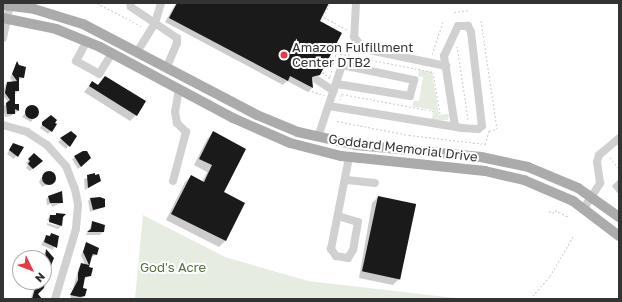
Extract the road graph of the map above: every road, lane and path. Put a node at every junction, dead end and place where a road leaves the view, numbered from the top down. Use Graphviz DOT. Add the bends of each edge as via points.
graph roads {
  1 [pos="97,3"];
  2 [pos="123,3"];
  3 [pos="330,3"];
  4 [pos="356,3"];
  5 [pos="6,5"];
  6 [pos="131,5"];
  7 [pos="157,5"];
  8 [pos="470,10"];
  9 [pos="454,12"];
  10 [pos="324,17"];
  11 [pos="5,18"];
  12 [pos="321,20"];
  13 [pos="444,20"];
  14 [pos="154,23"];
  15 [pos="337,24"];
  16 [pos="141,26"];
  17 [pos="334,28"];
  18 [pos="3,38"];
  19 [pos="87,41"];
  20 [pos="457,44"];
  21 [pos="333,51"];
  22 [pos="137,52"];
  23 [pos="112,53"];
  24 [pos="336,53"];
  25 [pos="432,54"];
  26 [pos="348,56"];
  27 [pos="446,66"];
  28 [pos="167,67"];
  29 [pos="322,72"];
  30 [pos="291,80"];
  31 [pos="299,82"];
  32 [pos="316,82"];
  33 [pos="298,85"];
  34 [pos="337,88"];
  35 [pos="179,89"];
  36 [pos="327,96"];
  37 [pos="340,103"];
  38 [pos="329,106"];
  39 [pos="433,111"];
  40 [pos="468,119"];
  41 [pos="3,126"];
  42 [pos="455,126"];
  43 [pos="318,137"];
  44 [pos="619,138"];
  45 [pos="607,153"];
  46 [pos="349,157"];
  47 [pos="619,169"];
  48 [pos="347,180"];
  49 [pos="173,181"];
  50 [pos="375,183"];
  51 [pos="592,196"];
  52 [pos="584,208"];
  53 [pos="549,211"];
  54 [pos="338,216"];
  55 [pos="569,217"];
  56 [pos="619,217"];
  57 [pos="574,235"];
  58 [pos="619,236"];
  59 [pos="55,299"];
  60 [pos="530,299"];
  1 -- 16 [label="path"];
  2 -- 6 [label="street"];
  3 -- 12 [label="path"];
  4 -- 27 [label="street" via="354,37 364,49"];
  5 -- 11 [label="street"];
  5 -- 22 [label="main road, Goddard Memorial Drive" via="71,19"];
  6 -- 14 [label="street"];
  7 -- 14 [label="street"];
  8 -- 9 [label="path"];
  10 -- 15 [label="path"];
  11 -- 18 [label="street"];
  11 -- 19 [label="main road, Goddard Memorial Drive" via="56,29"];
  13 -- 25 [label="path"];
  14 -- 22 [label="street"];
  14 -- 28 [label="street" via="177,38"];
  15 -- 17 [label="path"];
  15 -- 26 [label="path" via="347,29 350,45"];
  19 -- 23 [label="main road, Goddard Memorial Drive"];
  19 -- 23 [label="street" via="76,61 99,74"];
  20 -- 40 [label="path"];
  21 -- 24 [label="path"];
  22 -- 28 [label="main road, Goddard Memorial Drive"];
  23 -- 35 [label="main road, Goddard Memorial Drive"];
  27 -- 42 [label="street"];
  27 -- 42 [label="street" via="444,56 458,26 468,26 471,32 482,126 478,129"];
  28 -- 43 [label="main road, Goddard Memorial Drive" via="267,120"];
  29 -- 34 [label="path"];
  30 -- 33 [label="path"];
  31 -- 33 [label="path"];
  32 -- 34 [label="street" via="326,87"];
  33 -- 36 [label="path"];
  34 -- 34 [label="street" via="342,65 414,80 410,96"];
  34 -- 37 [label="path"];
  34 -- 38 [label="street"];
  34 -- 39 [label="path"];
  35 -- 46 [label="main road, Goddard Memorial Drive" via="269,135 301,146"];
  35 -- 49 [label="street" via="175,112 177,123 186,132"];
  38 -- 42 [label="street"];
  38 -- 43 [label="street"];
  41 -- 59 [label="street" via="27,132 47,145 66,166 75,190 78,205 76,229"];
  43 -- 51 [label="main road, Goddard Memorial Drive" via="356,145 502,160 548,173"];
  44 -- 51 [label="street" via="599,155 597,162 600,182"];
  45 -- 47 [label="path"];
  46 -- 48 [label="street"];
  46 -- 52 [label="main road, Goddard Memorial Drive" via="505,175 550,189"];
  48 -- 50 [label="street"];
  48 -- 54 [label="street"];
  51 -- 52 [label="street"];
  51 -- 56 [label="main road, Goddard Memorial Drive"];
  52 -- 58 [label="main road, Goddard Memorial Drive"];
  53 -- 55 [label="path" via="554,213 555,210"];
  54 -- 54 [label="street" via="331,249 336,256 348,258 353,250 358,222"];
  57 -- 60 [label="path" via="550,276"];
}
